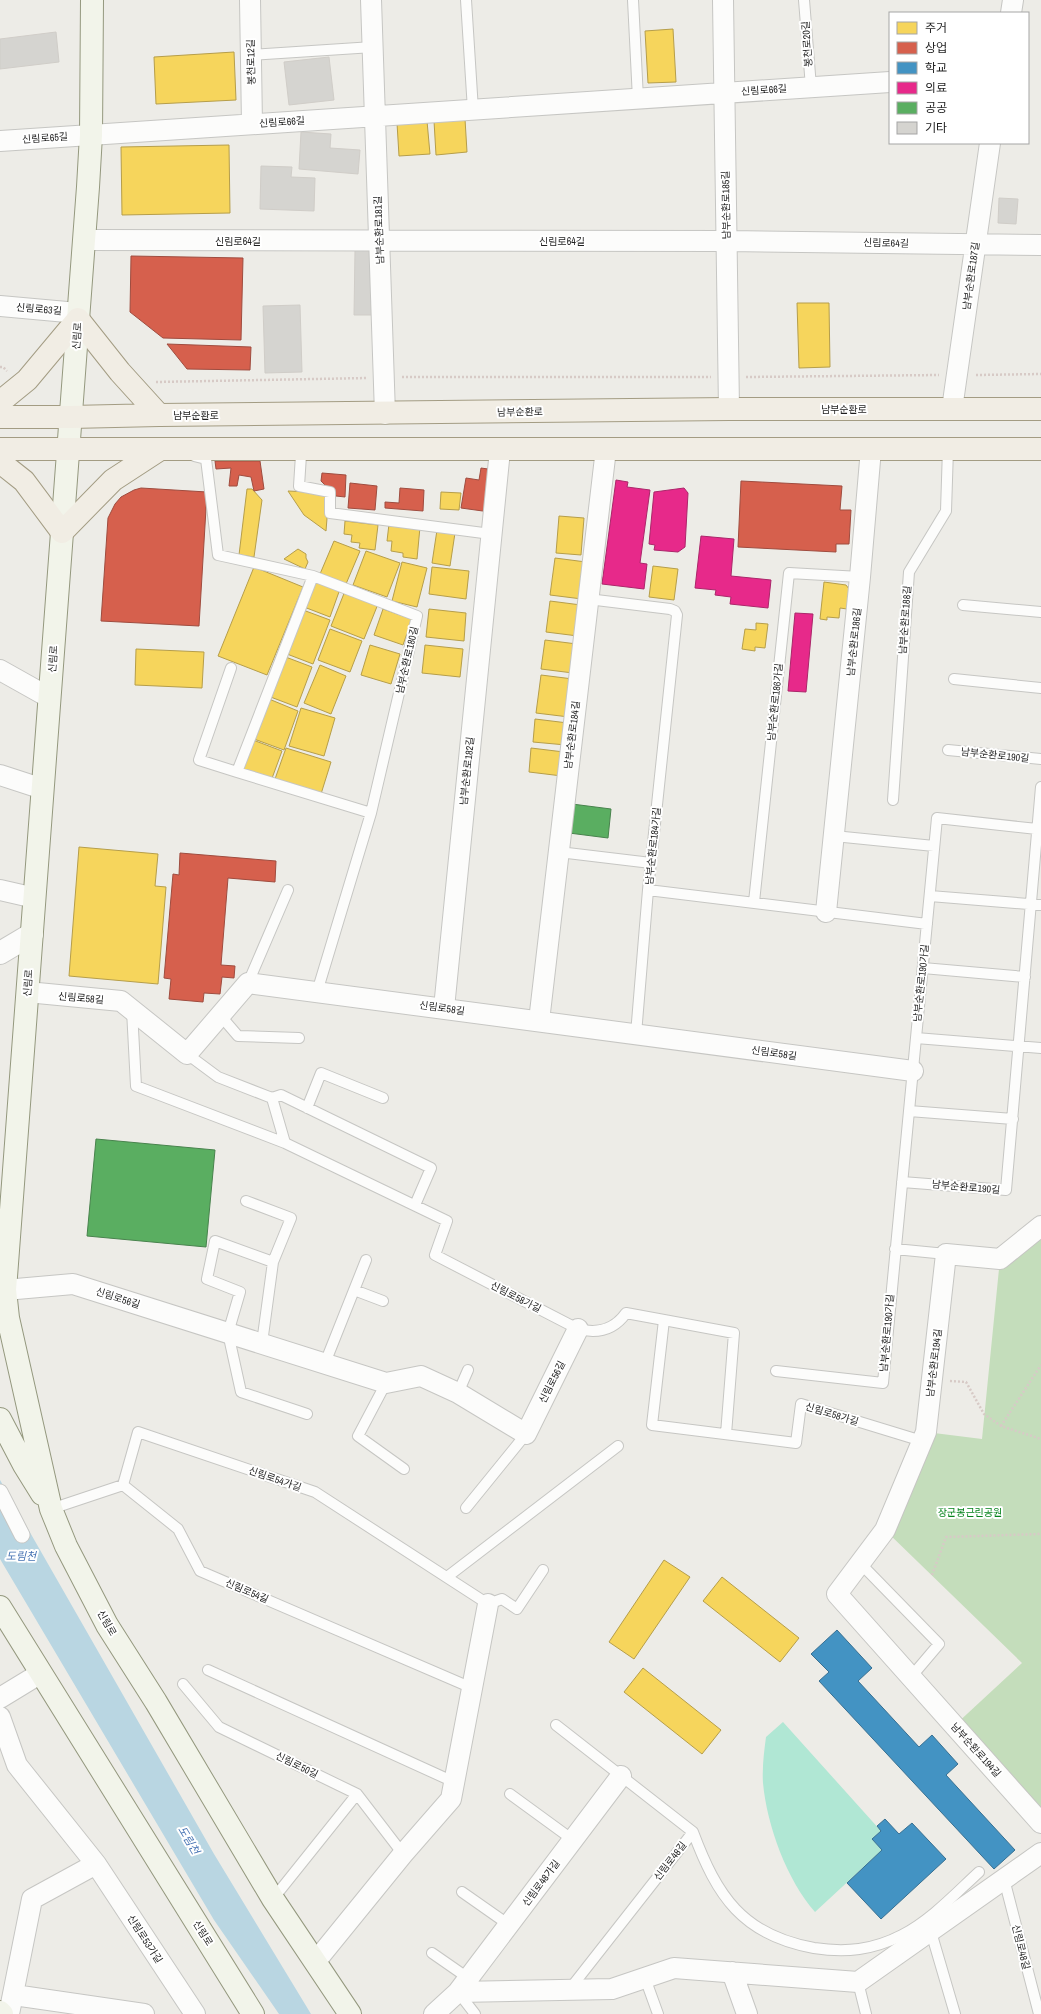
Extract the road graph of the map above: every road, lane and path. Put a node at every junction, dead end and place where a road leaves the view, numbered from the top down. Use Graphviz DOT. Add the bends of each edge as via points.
graph roads {
  1 [pos="92,0"];
  2 [pos="250,0"];
  3 [pos="371,0"];
  4 [pos="466,0"];
  5 [pos="633,0"];
  6 [pos="723,0"];
  7 [pos="804,0"];
  8 [pos="1013,0"];
  9 [pos="1011,12"];
  10 [pos="373,47"];
  11 [pos="251,55"];
  12 [pos="889,82"];
  13 [pos="810,87"];
  14 [pos="724,93"];
  15 [pos="638,99"];
  16 [pos="473,110"];
  17 [pos="376,116"];
  18 [pos="252,124"];
  19 [pos="91,135"];
  20 [pos="0,141"];
  21 [pos="990,144"];
  22 [pos="84,240"];
  23 [pos="380,241"];
  24 [pos="727,241"];
  25 [pos="976,245"];
  26 [pos="1041,245"];
  27 [pos="0,306"];
  28 [pos="78,316"];
  29 [pos="1041,374"];
  30 [pos="957,375"];
  31 [pos="384,377"];
  32 [pos="729,377"];
  33 [pos="149,378"];
  34 [pos="0,402"];
  35 [pos="729,409"];
  36 [pos="952,409"];
  37 [pos="1041,409"];
  38 [pos="385,414"];
  39 [pos="159,415"];
  40 [pos="0,417"];
  41 [pos="71,418"];
  42 [pos="0,449"];
  43 [pos="606,449"];
  44 [pos="871,449"];
  45 [pos="948,449"];
  46 [pos="1041,449"];
  47 [pos="68,450"];
  48 [pos="174,451"];
  49 [pos="301,455"];
  50 [pos="505,455"];
  51 [pos="0,462"];
  52 [pos="62,532"];
  53 [pos="491,534"];
  54 [pos="313,576"];
  55 [pos="860,577"];
  56 [pos="588,599"];
  57 [pos="963,605"];
  58 [pos="1041,612"];
  59 [pos="231,668"];
  60 [pos="0,670"];
  61 [pos="954,679"];
  62 [pos="1041,688"];
  63 [pos="50,698"];
  64 [pos="948,750"];
  65 [pos="1041,759"];
  66 [pos="237,772"];
  67 [pos="0,775"];
  68 [pos="1041,787"];
  69 [pos="43,789"];
  70 [pos="893,800"];
  71 [pos="372,813"];
  72 [pos="1037,829"];
  73 [pos="834,836"];
  74 [pos="934,846"];
  75 [pos="559,852"];
  76 [pos="651,862"];
  77 [pos="0,890"];
  78 [pos="288,890"];
  79 [pos="648,890"];
  80 [pos="930,896"];
  81 [pos="35,898"];
  82 [pos="754,902"];
  83 [pos="1036,905"];
  84 [pos="826,912"];
  85 [pos="927,924"];
  86 [pos="32,934"];
  87 [pos="0,953"];
  88 [pos="923,968"];
  89 [pos="1025,976"];
  90 [pos="248,983"];
  91 [pos="28,992"];
  92 [pos="317,992"];
  93 [pos="444,1008"];
  94 [pos="132,1010"];
  95 [pos="220,1015"];
  96 [pos="539,1021"];
  97 [pos="636,1034"];
  98 [pos="299,1038"];
  99 [pos="916,1038"];
  100 [pos="1019,1047"];
  101 [pos="1041,1048"];
  102 [pos="187,1054"];
  103 [pos="913,1071"];
  104 [pos="272,1098"];
  105 [pos="383,1098"];
  106 [pos="307,1108"];
  107 [pos="909,1111"];
  108 [pos="1013,1119"];
  109 [pos="285,1143"];
  110 [pos="902,1182"];
  111 [pos="246,1201"];
  112 [pos="414,1205"];
  113 [pos="1041,1226"];
  114 [pos="896,1249"];
  115 [pos="946,1254"];
  116 [pos="366,1260"];
  117 [pos="273,1262"];
  118 [pos="5,1290"];
  119 [pos="354,1290"];
  120 [pos="383,1301"];
  121 [pos="4,1319"];
  122 [pos="664,1320"];
  123 [pos="578,1330"];
  124 [pos="228,1332"];
  125 [pos="262,1344"];
  126 [pos="0,1350"];
  127 [pos="325,1363"];
  128 [pos="1041,1365"];
  129 [pos="468,1370"];
  130 [pos="776,1371"];
  131 [pos="932,1380"];
  132 [pos="386,1383"];
  133 [pos="458,1393"];
  134 [pos="307,1414"];
  135 [pos="0,1419"];
  136 [pos="1001,1426"];
  137 [pos="526,1434"];
  138 [pos="726,1434"];
  139 [pos="1041,1439"];
  140 [pos="922,1441"];
  141 [pos="618,1446"];
  142 [pos="404,1469"];
  143 [pos="123,1485"];
  144 [pos="0,1492"];
  145 [pos="466,1508"];
  146 [pos="51,1509"];
  147 [pos="1041,1534"];
  148 [pos="22,1535"];
  149 [pos="860,1563"];
  150 [pos="543,1570"];
  151 [pos="932,1575"];
  152 [pos="447,1577"];
  153 [pos="488,1604"];
  154 [pos="0,1607"];
  155 [pos="208,1670"];
  156 [pos="41,1673"];
  157 [pos="911,1677"];
  158 [pos="183,1684"];
  159 [pos="472,1688"];
  160 [pos="0,1698"];
  161 [pos="0,1717"];
  162 [pos="556,1725"];
  163 [pos="621,1776"];
  164 [pos="454,1782"];
  165 [pos="357,1794"];
  166 [pos="510,1794"];
  167 [pos="1041,1823"];
  168 [pos="693,1832"];
  169 [pos="573,1840"];
  170 [pos="1041,1853"];
  171 [pos="403,1854"];
  172 [pos="96,1864"];
  173 [pos="980,1872"];
  174 [pos="1004,1880"];
  175 [pos="462,1892"];
  176 [pos="273,1899"];
  177 [pos="508,1925"];
  178 [pos="931,1932"];
  179 [pos="432,1953"];
  180 [pos="316,1961"];
  181 [pos="732,1972"];
  182 [pos="645,1978"];
  183 [pos="858,1982"];
  184 [pos="463,1985"];
  185 [pos="569,1990"];
  186 [pos="11,2005"];
  187 [pos="144,2014"];
  188 [pos="194,2014"];
  189 [pos="254,2014"];
  190 [pos="350,2014"];
  191 [pos="434,2014"];
  192 [pos="475,2014"];
  193 [pos="658,2014"];
  194 [pos="747,2014"];
  195 [pos="866,2014"];
  196 [pos="955,2014"];
  197 [pos="1039,2014"];
  1 -- 19 [label="main road, 신림로"];
  2 -- 11 [label="street, 봉천로12길"];
  3 -- 10 [label="street, 남부순환로181길"];
  4 -- 16 [label="lane"];
  5 -- 15 [label="lane"];
  6 -- 14 [label="street, 남부순환로185길"];
  7 -- 13 [label="lane, 봉천로20길"];
  8 -- 9 [label="street"];
  10 -- 11 [label="lane"];
  10 -- 17 [label="street, 남부순환로181길"];
  11 -- 18 [label="street, 봉천로12길"];
  12 -- 13 [label="street, 신림로66길"];
  13 -- 14 [label="street, 신림로66길"];
  14 -- 15 [label="street, 신림로66길"];
  14 -- 24 [label="street, 남부순환로185길"];
  15 -- 16 [label="street, 신림로66길"];
  16 -- 17 [label="street, 신림로66길"];
  17 -- 18 [label="street, 신림로66길"];
  17 -- 23 [label="street, 남부순환로181길"];
  18 -- 19 [label="street, 신림로66길"];
  19 -- 20 [label="street, 신림로65길"];
  19 -- 22 [label="main road, 신림로"];
  21 -- 25 [label="street, 남부순환로187길"];
  22 -- 23 [label="street, 신림로64길"];
  22 -- 28 [label="main road, 신림로"];
  23 -- 24 [label="street, 신림로64길"];
  23 -- 31 [label="street, 남부순환로181길"];
  24 -- 25 [label="street, 신림로64길"];
  24 -- 32 [label="street, 남부순환로185길"];
  25 -- 26 [label="street, 신림로64길"];
  25 -- 30 [label="street, 남부순환로187길"];
  27 -- 28 [label="street, 신림로63길"];
  28 -- 34 [label="main road" via="27,380"];
  28 -- 39 [label="main road" via="120,372"];
  28 -- 41 [label="main road, 신림로"];
  29 -- 30 [label="path"];
  30 -- 32 [label="path"];
  30 -- 36 [label="street, 남부순환로187길"];
  31 -- 32 [label="path"];
  31 -- 33 [label="path" via="155,382"];
  31 -- 38 [label="street, 남부순환로181길"];
  32 -- 35 [label="street, 남부순환로185길"];
  35 -- 36 [label="main road, 남부순환로"];
  35 -- 38 [label="main road, 남부순환로"];
  36 -- 37 [label="main road, 남부순환로"];
  38 -- 39 [label="main road, 남부순환로"];
  39 -- 41 [label="main road, 남부순환로"];
  40 -- 41 [label="main road, 남부순환로"];
  41 -- 47 [label="main road, 신림로"];
  42 -- 47 [label="main road"];
  43 -- 44 [label="main road"];
  43 -- 50 [label="main road"];
  43 -- 56 [label="street, 남부순환로184길"];
  44 -- 45 [label="main road"];
  44 -- 55 [label="street, 남부순환로186길"];
  45 -- 46 [label="main road"];
  45 -- 70 [label="lane, 남부순환로188길" via="946,511 909,572"];
  47 -- 48 [label="main road"];
  47 -- 52 [label="main road, 신림로"];
  48 -- 49 [label="street"];
  48 -- 50 [label="main road"];
  48 -- 52 [label="main road" via="113,480"];
  48 -- 54 [label="lane, 남부순환로180길" via="206,459 218,555"];
  49 -- 50 [label="street"];
  49 -- 53 [label="lane" via="299,486 330,492 330,513"];
  50 -- 53 [label="street, 남부순환로182길"];
  51 -- 52 [label="main road" via="24,481"];
  52 -- 63 [label="main road, 신림로"];
  53 -- 93 [label="street, 남부순환로182길"];
  54 -- 66 [label="lane"];
  54 -- 71 [label="lane, 남부순환로180길" via="417,616"];
  55 -- 73 [label="street, 남부순환로186길"];
  55 -- 82 [label="lane, 남부순환로186가길" via="789,573"];
  56 -- 75 [label="street, 남부순환로184길"];
  56 -- 76 [label="lane, 남부순환로184가길" via="670,609 677,615"];
  57 -- 58 [label="lane"];
  59 -- 66 [label="lane" via="199,760"];
  60 -- 63 [label="street"];
  61 -- 62 [label="lane"];
  63 -- 69 [label="main road, 신림로"];
  64 -- 65 [label="lane, 남부순환로190길"];
  66 -- 71 [label="lane"];
  67 -- 69 [label="street"];
  68 -- 72 [label="lane, 남부순환로190길"];
  69 -- 81 [label="main road, 신림로"];
  71 -- 92 [label="lane, 남부순환로180길"];
  72 -- 74 [label="lane, 남부순환로190가길" via="937,818"];
  72 -- 83 [label="lane, 남부순환로190길"];
  73 -- 74 [label="lane"];
  73 -- 84 [label="street, 남부순환로186길"];
  74 -- 80 [label="lane, 남부순환로190가길"];
  75 -- 76 [label="lane"];
  75 -- 96 [label="street, 남부순환로184길"];
  76 -- 79 [label="lane, 남부순환로184가길"];
  77 -- 81 [label="street"];
  78 -- 90 [label="lane"];
  79 -- 82 [label="lane, 남부순환로184가길"];
  79 -- 97 [label="lane"];
  80 -- 83 [label="lane"];
  80 -- 85 [label="lane, 남부순환로190가길"];
  81 -- 86 [label="main road, 신림로"];
  82 -- 84 [label="lane, 남부순환로184가길"];
  83 -- 89 [label="lane, 남부순환로190길"];
  84 -- 85 [label="lane, 남부순환로184가길"];
  85 -- 88 [label="lane, 남부순환로190가길"];
  86 -- 87 [label="street"];
  86 -- 91 [label="main road, 신림로"];
  88 -- 89 [label="lane"];
  88 -- 99 [label="lane, 남부순환로190가길"];
  89 -- 100 [label="lane, 남부순환로190길"];
  90 -- 92 [label="street, 신림로58길"];
  90 -- 95 [label="street"];
  91 -- 94 [label="street, 신림로58길" via="120,1001"];
  91 -- 118 [label="main road, 신림로"];
  92 -- 93 [label="street, 신림로58길"];
  93 -- 96 [label="street, 신림로58길"];
  94 -- 102 [label="street, 신림로58길"];
  94 -- 109 [label="lane" via="136,1086"];
  95 -- 98 [label="lane" via="238,1036"];
  95 -- 102 [label="street"];
  96 -- 97 [label="street, 신림로58길"];
  97 -- 103 [label="street, 신림로58길"];
  99 -- 100 [label="lane"];
  99 -- 103 [label="lane, 남부순환로190가길"];
  100 -- 101 [label="lane"];
  100 -- 108 [label="lane, 남부순환로190길"];
  102 -- 104 [label="lane" via="218,1077"];
  103 -- 107 [label="lane, 남부순환로190가길"];
  104 -- 106 [label="lane" via="281,1095"];
  104 -- 109 [label="lane"];
  105 -- 106 [label="lane" via="321,1073"];
  106 -- 112 [label="lane" via="431,1168"];
  107 -- 108 [label="lane"];
  107 -- 110 [label="lane, 남부순환로190가길"];
  108 -- 110 [label="lane, 남부순환로190길" via="1006,1190"];
  109 -- 112 [label="lane, 신림로58가길"];
  110 -- 114 [label="lane, 남부순환로190가길"];
  111 -- 117 [label="lane" via="290,1218"];
  112 -- 123 [label="lane, 신림로58가길" via="447,1221 435,1256"];
  113 -- 115 [label="street" via="1000,1259"];
  114 -- 115 [label="lane"];
  114 -- 130 [label="lane, 남부순환로190가길" via="883,1383"];
  115 -- 131 [label="street, 남부순환로194길"];
  116 -- 119 [label="lane"];
  117 -- 124 [label="lane" via="215,1241 207,1280 240,1292"];
  117 -- 125 [label="lane"];
  118 -- 121 [label="main road, 신림로"];
  118 -- 124 [label="street, 신림로56길" via="73,1284"];
  119 -- 120 [label="lane"];
  119 -- 127 [label="lane"];
  121 -- 126 [label="main road, 신림로"];
  121 -- 146 [label="main road, 신림로"];
  122 -- 123 [label="lane, 신림로58가길" via="626,1313 609,1328 594,1332"];
  122 -- 138 [label="lane, 신림로58가길" via="734,1333"];
  122 -- 138 [label="lane, 신림로58가길" via="652,1425"];
  123 -- 137 [label="street, 신림로56길"];
  124 -- 125 [label="street, 신림로56길"];
  124 -- 134 [label="lane" via="241,1392"];
  125 -- 127 [label="street, 신림로56길"];
  127 -- 132 [label="street, 신림로56길"];
  128 -- 136 [label="path"];
  129 -- 133 [label="lane"];
  131 -- 136 [label="path" via="966,1382 984,1414"];
  131 -- 140 [label="street, 남부순환로194길" via="926,1432"];
  132 -- 133 [label="street, 신림로56길" via="421,1376"];
  132 -- 142 [label="lane" via="358,1436"];
  133 -- 137 [label="street, 신림로56길"];
  135 -- 146 [label="main road"];
  136 -- 139 [label="path"];
  137 -- 145 [label="lane, 신림로56길"];
  138 -- 140 [label="lane, 신림로58가길" via="796,1443 801,1404"];
  140 -- 149 [label="street, 남부순환로194길" via="885,1530"];
  141 -- 152 [label="lane"];
  143 -- 146 [label="lane"];
  143 -- 152 [label="lane, 신림로54가길" via="138,1432 315,1492"];
  143 -- 159 [label="lane, 신림로54길" via="178,1529 200,1571"];
  144 -- 148 [label="street"];
  146 -- 176 [label="main road, 신림로" via="66,1546 108,1625"];
  147 -- 151 [label="path" via="946,1537"];
  149 -- 157 [label="street, 남부순환로194길" via="837,1594"];
  149 -- 157 [label="lane" via="939,1644"];
  150 -- 153 [label="lane" via="517,1609 502,1598"];
  152 -- 153 [label="lane, 신림로54가길"];
  153 -- 159 [label="street"];
  154 -- 156 [label="main road, 신림로"];
  155 -- 164 [label="lane"];
  156 -- 160 [label="street"];
  156 -- 189 [label="main road, 신림로"];
  157 -- 167 [label="street, 남부순환로194길"];
  158 -- 165 [label="lane, 신림로50길" via="218,1727"];
  159 -- 164 [label="street"];
  161 -- 172 [label="street, 신림로53가길" via="17,1765"];
  162 -- 163 [label="lane, 신림로48길"];
  163 -- 168 [label="lane, 신림로48길"];
  163 -- 169 [label="street, 신림로48가길"];
  164 -- 171 [label="street" via="451,1799"];
  165 -- 171 [label="lane, 신림로50길"];
  165 -- 176 [label="lane"];
  166 -- 169 [label="lane"];
  168 -- 173 [label="lane" via="705,1864 718,1887 735,1909 753,1925 774,1938 834,1951 857,1951 878,1946 903,1935 929,1917"];
  168 -- 185 [label="lane, 신림로48길"];
  169 -- 177 [label="street, 신림로48가길"];
  170 -- 174 [label="street"];
  171 -- 180 [label="street"];
  172 -- 186 [label="street" via="32,1899"];
  172 -- 188 [label="street, 신림로53가길"];
  174 -- 178 [label="street"];
  174 -- 197 [label="lane, 신림로48길"];
  175 -- 177 [label="lane"];
  176 -- 180 [label="main road, 신림로"];
  177 -- 184 [label="street, 신림로48가길"];
  178 -- 183 [label="street"];
  178 -- 196 [label="lane"];
  179 -- 184 [label="lane"];
  180 -- 190 [label="main road, 신림로"];
  181 -- 182 [label="street" via="674,1968"];
  181 -- 183 [label="street"];
  181 -- 194 [label="street"];
  182 -- 185 [label="street" via="612,1989"];
  182 -- 193 [label="lane"];
  183 -- 195 [label="lane"];
  184 -- 185 [label="street"];
  184 -- 191 [label="street"];
  184 -- 192 [label="lane"];
  186 -- 187 [label="street"];
}
